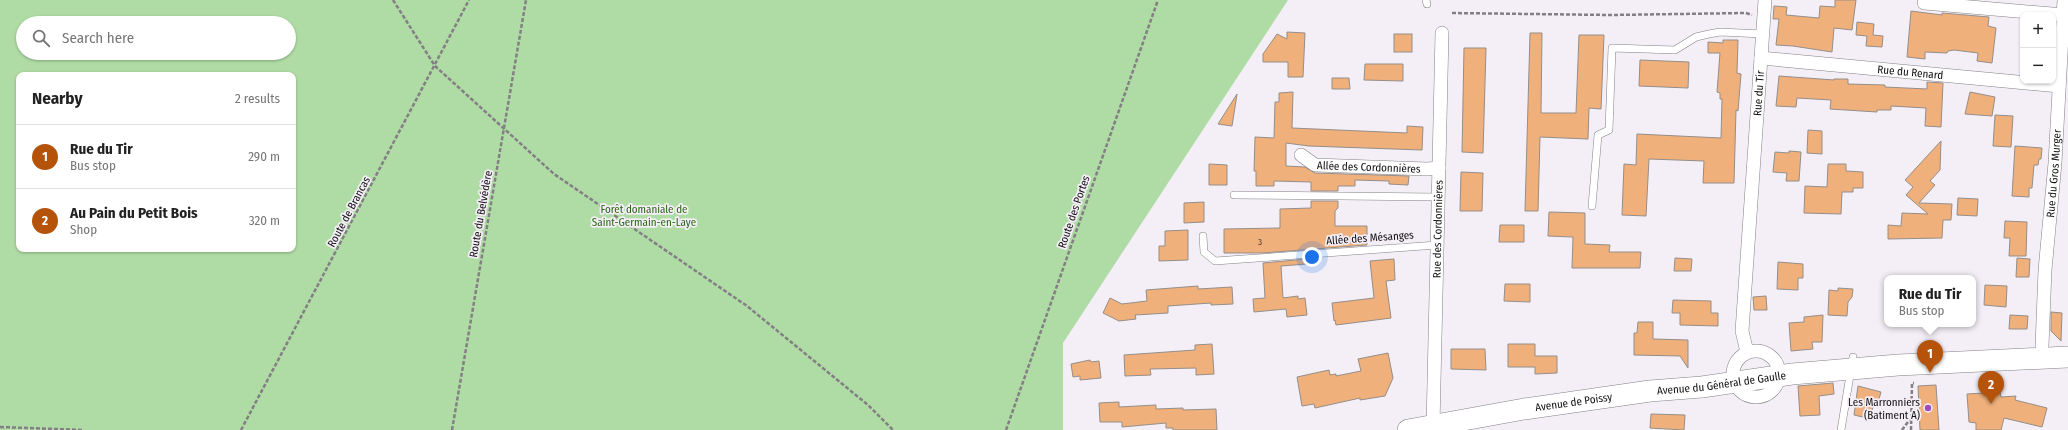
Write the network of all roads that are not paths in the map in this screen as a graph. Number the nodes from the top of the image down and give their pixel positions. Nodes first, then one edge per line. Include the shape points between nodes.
1 (1765, 0) edge
2 (2064, 0) edge
3 (1924, 3) dead end
4 (2064, 15) junction
5 (1763, 28) junction
6 (1442, 33) dead end
7 (1761, 58) junction
8 (2063, 87) edge
9 (1302, 155) dead end
10 (1439, 168) junction
11 (1234, 195) dead end
12 (1437, 197) junction
13 (1592, 206) dead end
14 (1203, 236) dead end
15 (1437, 245) junction
16 (2068, 345) edge
17 (1747, 352) junction
18 (2042, 353) junction
19 (2068, 357) edge
20 (1852, 363) junction
21 (1778, 371) junction
22 (1734, 376) junction
23 (1605, 398) junction
24 (1433, 428) edge
25 (1408, 430) edge
26 (1471, 430) edge
27 (1841, 430) edge

1 - 5 street, Rue du Tir
2 - 4 street, Rue du Gros Murger
3 - 4 street
4 - 8 street, Rue du Gros Murger
5 - 7 street, Rue du Tir
5 - 13 lane via 1709,34 1675,50 1612,48 1609,130 1598,135
6 - 10 street, Rue des Cordonnières
7 - 8 street, Rue du Renard
7 - 17 street, Rue du Tir via 1742,331
8 - 18 street, Rue du Gros Murger via 2045,270
9 - 10 street, Allée des Cordonnières via 1315,165
10 - 12 street, Rue des Cordonnières
11 - 12 lane
12 - 15 street, Rue des Cordonnières
14 - 15 lane, Allée des Mésanges via 1204,252 1215,261
15 - 24 street, Rue des Cordonnières
16 - 18 main road, Avenue du Général de Gaulle
17 - 21 street via 1760,351 1772,356
17 - 22 street via 1738,359
18 - 19 main road, Avenue du Général de Gaulle
18 - 20 main road, Avenue du Général de Gaulle
20 - 21 main road, Avenue du Général de Gaulle
20 - 27 lane
21 - 22 main road, Avenue du Général de Gaulle
22 - 23 main road, Avenue du Général de Gaulle via 1702,387 1663,389
23 - 24 main road, Avenue de Poissy via 1524,410
23 - 26 main road, Avenue de Poissy
24 - 25 main road, Avenue de Poissy

